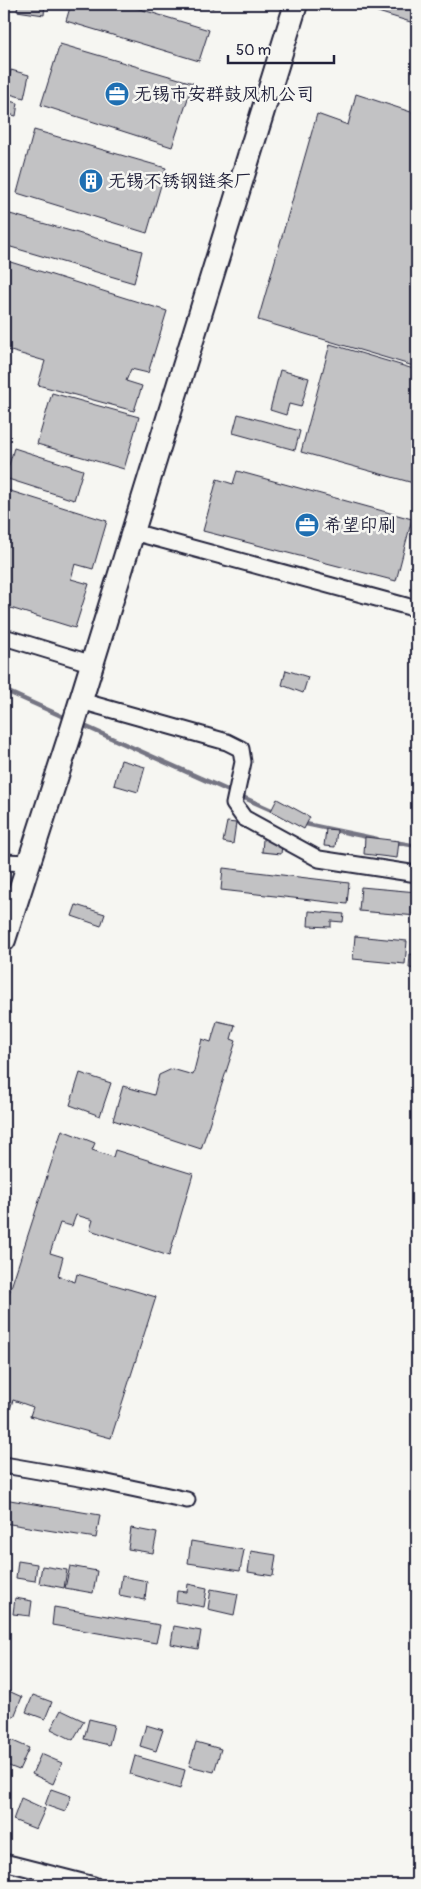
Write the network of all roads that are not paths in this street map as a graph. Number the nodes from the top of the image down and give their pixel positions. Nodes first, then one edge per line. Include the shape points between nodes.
1 (296, 4) edge
2 (133, 532) junction
3 (417, 609) edge
4 (4, 637) edge
5 (92, 664) junction
6 (77, 714) junction
7 (4, 862) edge
8 (29, 863) junction
9 (417, 874) edge
10 (4, 940) edge
11 (4, 1465) edge
12 (188, 1500) dead end
13 (4, 1862) edge
14 (94, 1885) edge

1 - 2 street
2 - 3 street
2 - 5 street
4 - 5 street
5 - 6 street
6 - 8 street
6 - 9 street via 227,742 241,749 243,762 234,804 244,818 319,859
7 - 8 street
8 - 10 street
11 - 12 street
13 - 14 street

